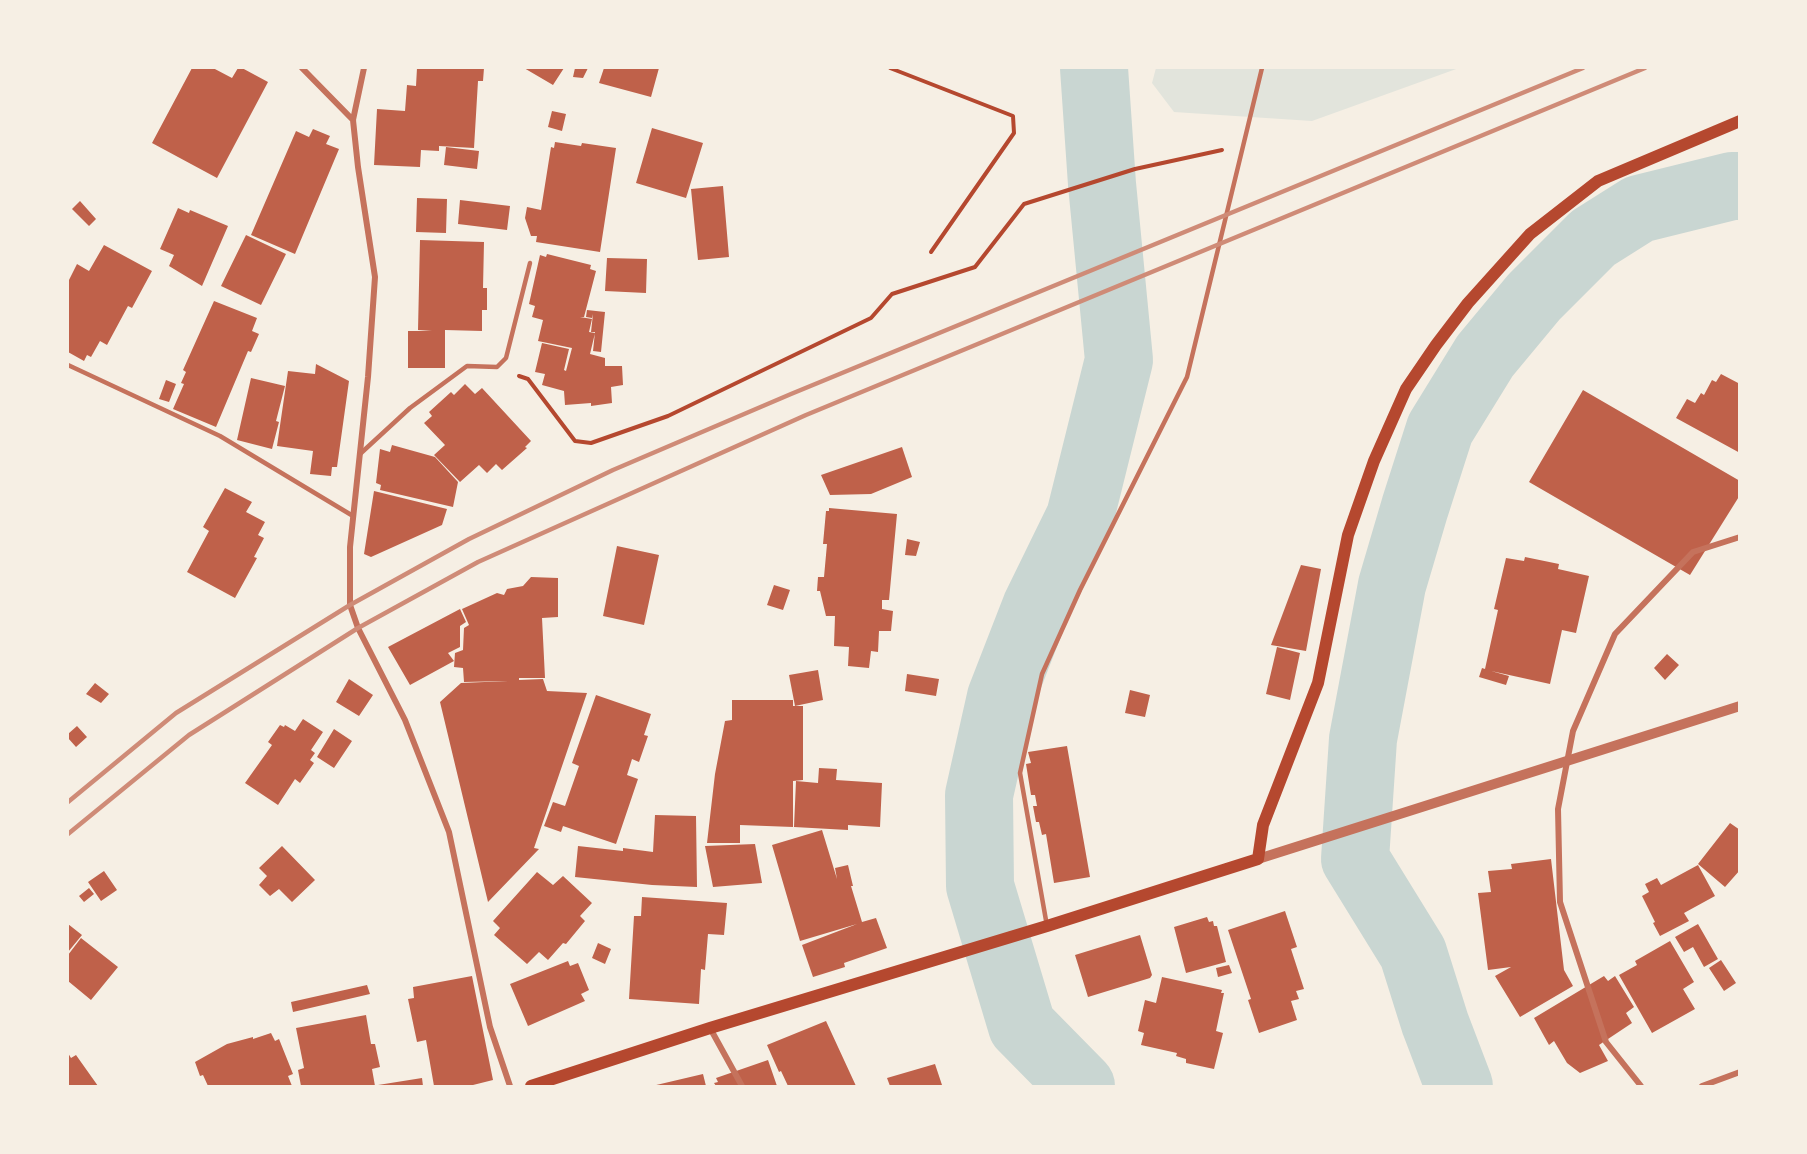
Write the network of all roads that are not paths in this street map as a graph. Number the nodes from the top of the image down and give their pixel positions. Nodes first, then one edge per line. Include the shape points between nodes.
1 (302, 68) edge
2 (364, 68) edge
3 (1262, 68) edge
4 (353, 120) junction
5 (1740, 121) edge
6 (530, 262) dead end
7 (68, 365) edge
8 (359, 455) junction
9 (353, 516) junction
10 (1740, 537) edge
11 (1740, 706) edge
12 (1568, 761) junction
13 (1258, 859) junction
14 (1047, 926) junction
15 (710, 1028) junction
16 (1740, 1072) edge
17 (510, 1086) edge
18 (531, 1086) edge
19 (742, 1086) edge
20 (1641, 1086) edge
21 (1702, 1086) edge

1 - 4 street
2 - 4 street
3 - 14 lane via 1187,377 1042,674 1020,772
4 - 8 street via 375,277
5 - 13 main road via 1598,181 1530,234 1468,303 1406,389 1374,461 1348,535 1318,683 1263,825
6 - 8 lane via 506,358 497,367 467,366 410,408
7 - 9 lane via 220,436
8 - 9 street
9 - 17 street via 350,605 405,720 448,832 490,1027
10 - 12 street via 1693,552 1615,634 1573,731
11 - 12 street
12 - 13 street
12 - 20 street via 1558,809 1560,902 1606,1042
13 - 14 main road
14 - 15 main road
15 - 18 main road
15 - 19 street
16 - 21 street

